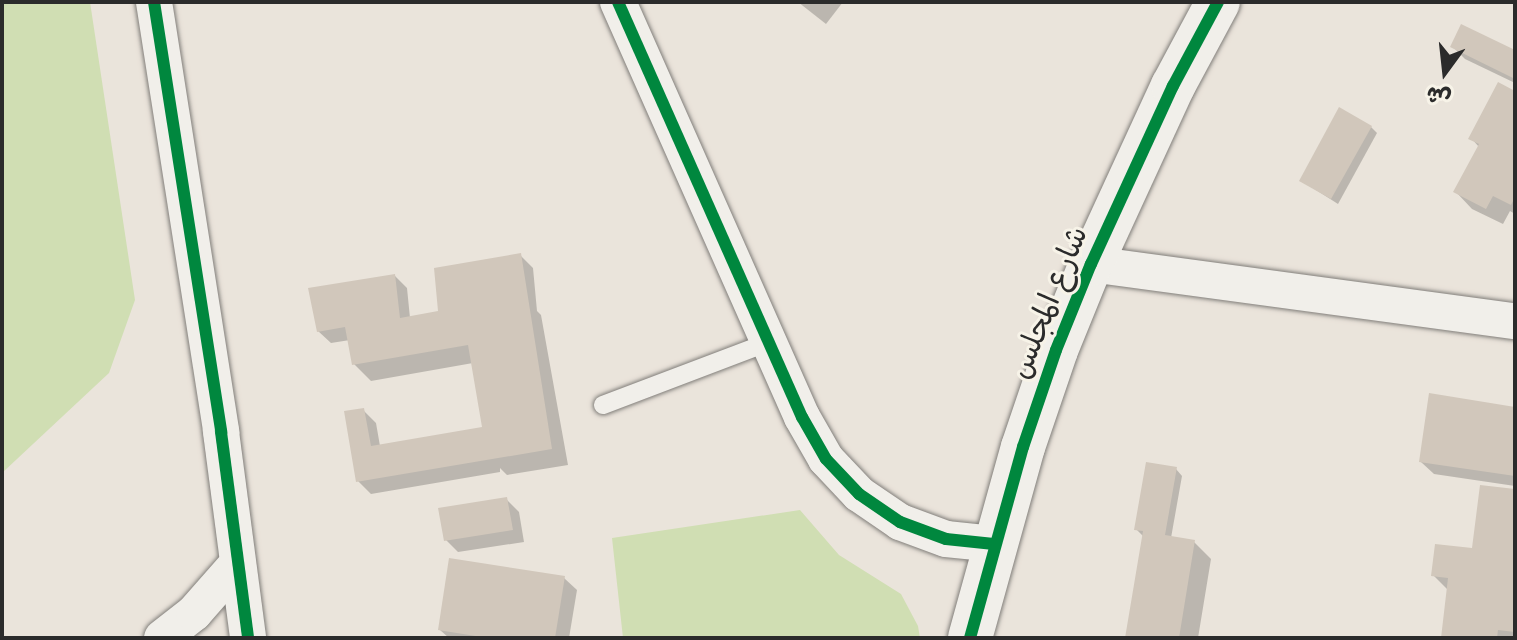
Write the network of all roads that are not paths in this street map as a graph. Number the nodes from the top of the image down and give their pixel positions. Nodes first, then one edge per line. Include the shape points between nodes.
1 (154, 2) edge
2 (618, 2) edge
3 (1218, 2) edge
4 (1091, 264) junction
5 (1515, 321) edge
6 (769, 342) junction
7 (603, 405) dead end
8 (994, 544) junction
9 (237, 564) junction
10 (162, 638) edge
11 (248, 638) edge
12 (970, 638) edge

1 - 9 street
2 - 6 street
3 - 4 street, شارع المجلس
4 - 5 street
4 - 8 street, شارع المجلس via 1051,363
6 - 7 lane
6 - 8 street via 826,459 859,494 900,522 946,539
8 - 12 street, شارع المجلس
9 - 10 street via 194,613
9 - 11 street

